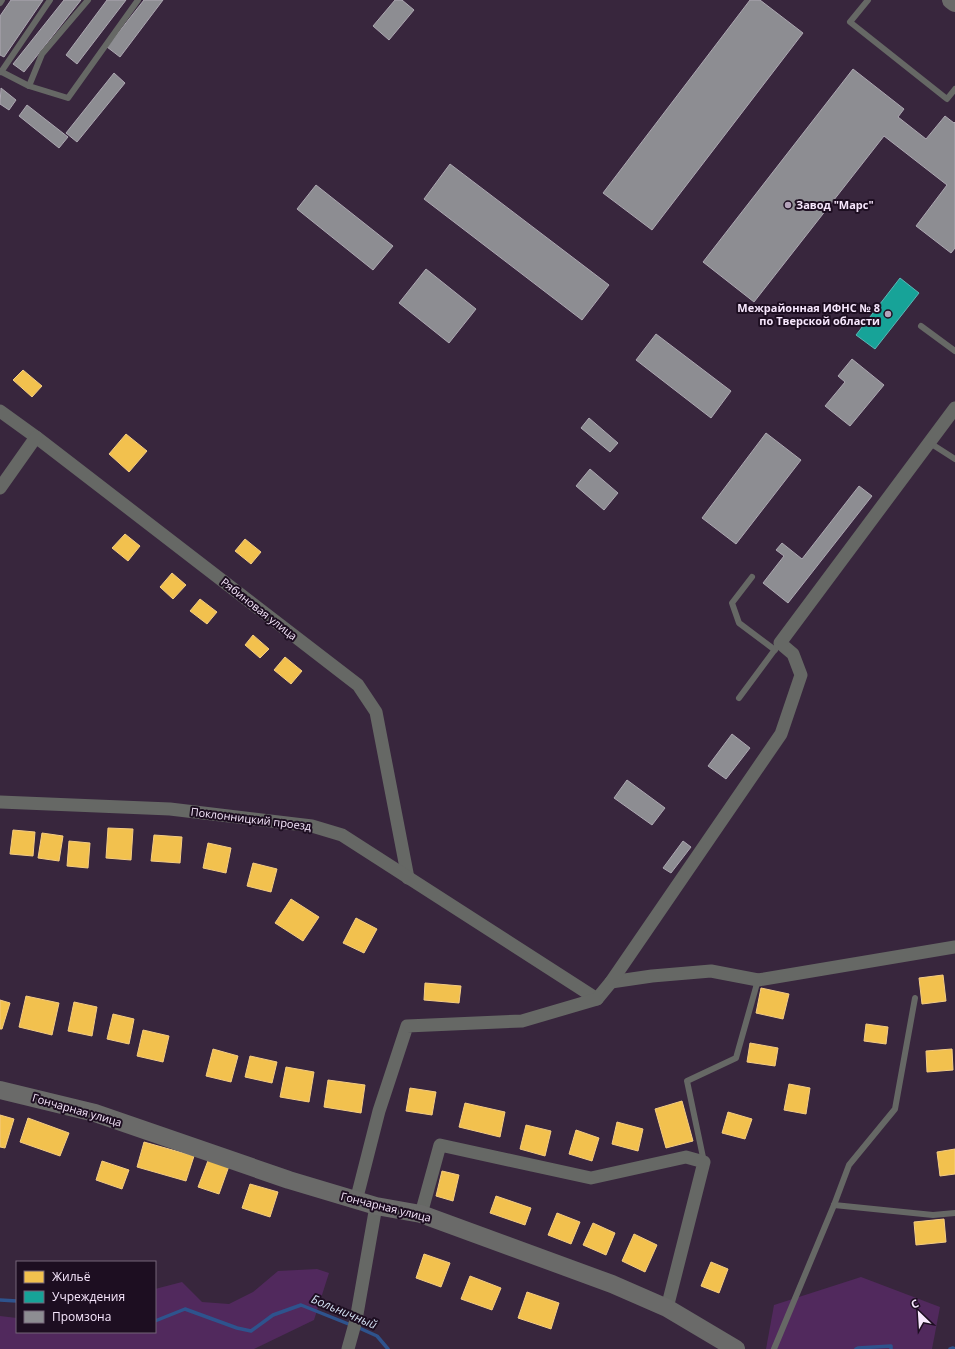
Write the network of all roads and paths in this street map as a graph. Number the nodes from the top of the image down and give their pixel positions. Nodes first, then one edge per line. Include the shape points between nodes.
1 (2, 0) edge
2 (50, 0) edge
3 (88, 0) edge
4 (138, 0) edge
5 (868, 0) edge
6 (951, 0) edge
7 (0, 3) edge
8 (955, 3) edge
9 (1, 72) edge
10 (29, 86) junction
11 (955, 89) edge
12 (921, 326) dead end
13 (955, 352) edge
14 (955, 408) edge
15 (0, 411) edge
16 (36, 437) junction
17 (930, 442) junction
18 (955, 459) edge
19 (0, 488) edge
20 (752, 577) dead end
21 (777, 646) junction
22 (739, 698) dead end
23 (0, 802) edge
24 (408, 878) junction
25 (955, 947) edge
26 (955, 950) edge
27 (758, 980) junction
28 (611, 982) junction
29 (915, 998) dead end
30 (597, 999) junction
31 (0, 1090) edge
32 (704, 1162) junction
33 (356, 1201) junction
34 (376, 1206) junction
35 (834, 1206) junction
36 (955, 1213) edge
37 (421, 1214) junction
38 (667, 1308) junction
39 (348, 1349) edge
40 (736, 1349) edge
41 (774, 1349) edge

1 - 7 lane
2 - 9 lane
3 - 10 lane via 42,54
4 - 10 lane via 68,98
5 - 11 lane via 850,22 947,98
6 - 8 street
9 - 10 lane
12 - 13 lane
14 - 17 street
15 - 16 street, Рябиновая улица
16 - 19 street
16 - 24 street, Рябиновая улица via 358,685 376,712
17 - 18 lane
17 - 21 street
20 - 21 lane via 732,603 739,623
21 - 22 lane
21 - 28 street via 793,654 802,675 781,734
23 - 24 street, Поклонницкий проезд via 170,809 312,826 342,835
24 - 30 street, Поклонницкий проезд
25 - 26 lane
25 - 27 street
27 - 28 street via 711,971
27 - 32 lane via 736,1058 687,1081
28 - 30 street
29 - 35 lane via 895,1109 849,1165
30 - 33 street via 522,1021 407,1026 379,1111
31 - 33 street, Гончарная улица via 95,1113
32 - 37 street via 686,1157 591,1178 440,1144
32 - 38 street
33 - 34 street, Гончарная улица
34 - 37 street, Гончарная улица
34 - 39 street via 355,1326
35 - 36 lane via 933,1215
35 - 41 lane
37 - 38 street, Гончарная улица via 612,1284
38 - 40 street, Гончарная улица

